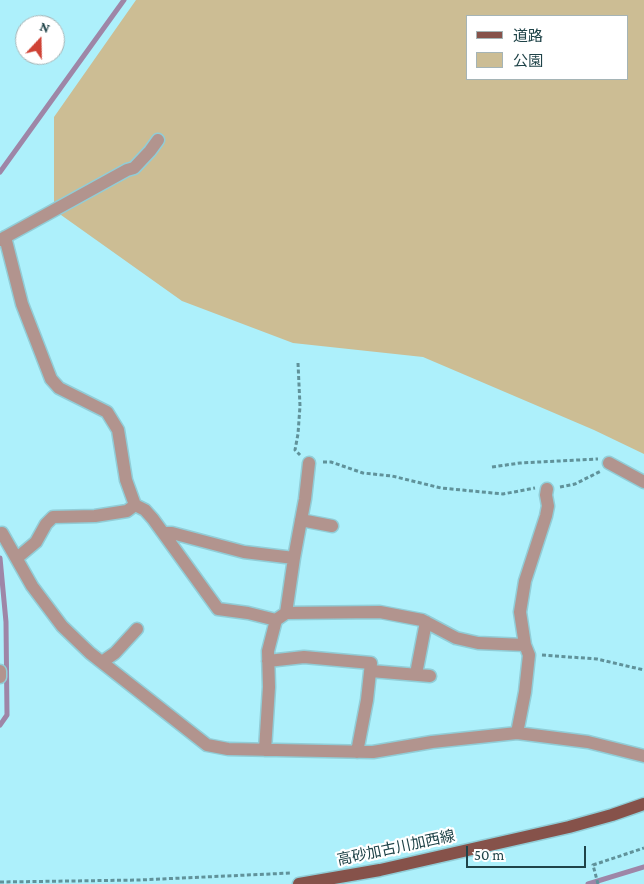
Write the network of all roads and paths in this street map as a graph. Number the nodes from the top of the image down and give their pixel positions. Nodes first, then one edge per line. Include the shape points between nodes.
1 (158, 140) dead end
2 (2, 239) edge
3 (298, 362) dead end
4 (609, 463) junction
5 (309, 464) junction
6 (492, 466) dead end
7 (644, 482) edge
8 (547, 489) junction
9 (135, 505) junction
10 (301, 520) junction
11 (332, 526) dead end
12 (163, 533) junction
13 (0, 534) edge
14 (17, 558) junction
15 (294, 558) junction
16 (281, 616) junction
17 (426, 622) junction
18 (137, 630) dead end
19 (527, 650) junction
20 (268, 661) junction
21 (102, 662) junction
22 (0, 670) edge
23 (644, 670) edge
24 (371, 671) junction
25 (416, 674) junction
26 (430, 676) dead end
27 (0, 677) edge
28 (517, 733) junction
29 (265, 750) junction
30 (357, 752) junction
31 (644, 756) edge
32 (644, 804) edge
33 (644, 848) edge
34 (297, 878) edge
35 (0, 882) edge
36 (598, 884) edge

1 - 2 street via 134,168
2 - 9 street via 22,304 51,379 59,388 107,412 118,430 126,480
3 - 5 path via 300,406 295,450
4 - 6 path via 592,459
4 - 7 street
4 - 8 path via 601,471 575,484
5 - 8 path via 331,462 363,473 392,476 441,488 503,494 539,487
5 - 10 street
8 - 19 street via 546,516 525,581 520,612
9 - 12 street via 145,510
9 - 14 street via 127,511 95,516 53,517 36,542
10 - 11 street
10 - 15 street
12 - 15 street via 244,552
12 - 16 street via 218,609
13 - 14 street
14 - 21 street via 32,586 62,626
15 - 16 street
16 - 17 street via 380,612
16 - 20 street via 268,651
17 - 19 street via 456,638
17 - 25 street
18 - 21 street
19 - 23 path via 597,659
19 - 28 street via 525,692
20 - 24 street via 304,657 371,662
20 - 29 street
21 - 29 street via 207,745
22 - 27 street
24 - 25 street
24 - 30 street
25 - 26 street
28 - 30 street
28 - 31 street via 588,742
29 - 30 street
32 - 34 main road, 高砂加古川加西線 via 568,827 380,870
33 - 36 path via 593,865
34 - 35 path

